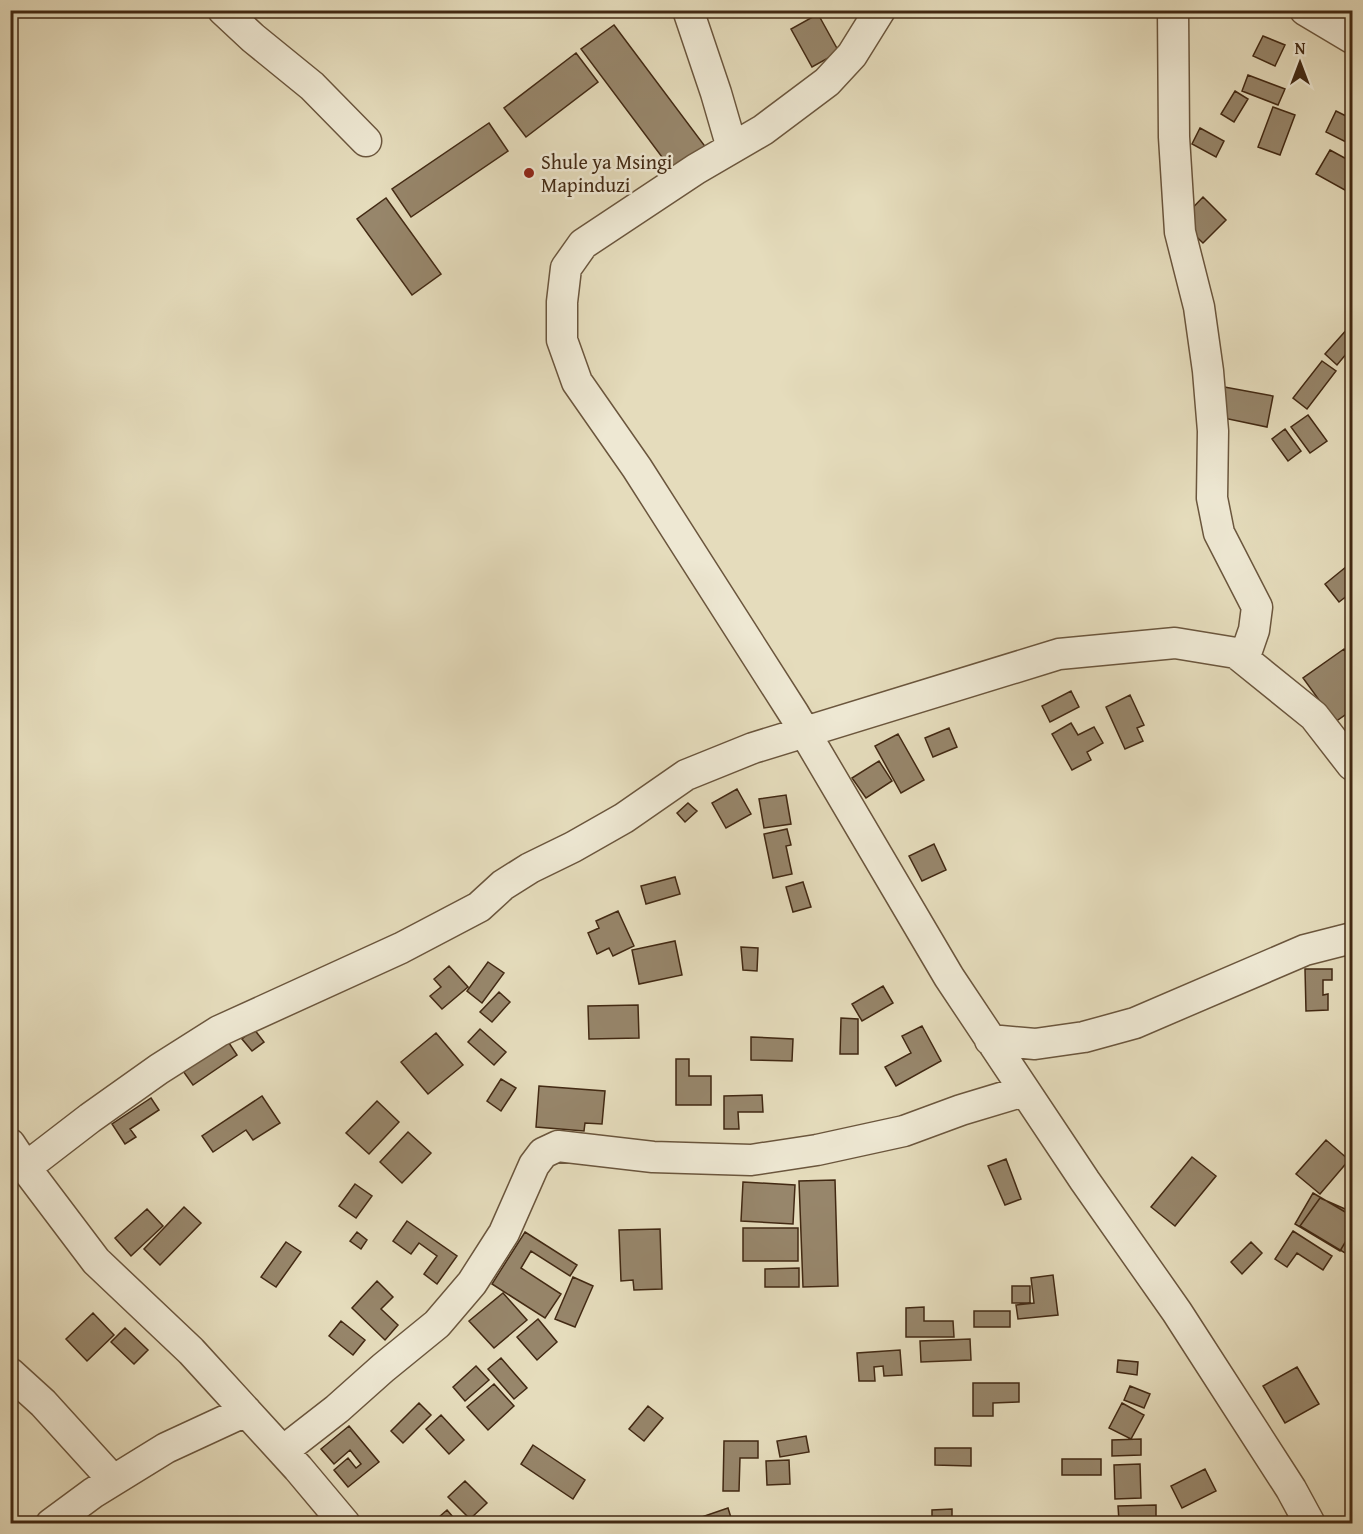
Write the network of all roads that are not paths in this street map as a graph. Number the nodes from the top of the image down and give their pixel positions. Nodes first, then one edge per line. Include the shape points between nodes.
1 (223, 10) edge
2 (687, 10) edge
3 (880, 10) edge
4 (1173, 10) edge
5 (1305, 10) edge
6 (1353, 38) edge
7 (366, 141) dead end
8 (732, 148) junction
9 (1244, 659) junction
10 (805, 731) junction
11 (1353, 765) edge
12 (1353, 938) edge
13 (990, 1040) junction
14 (1024, 1091) junction
15 (18, 1156) edge
16 (10, 1373) edge
17 (246, 1411) junction
18 (283, 1451) junction
19 (113, 1480) junction
20 (51, 1524) edge
21 (345, 1524) edge
22 (1310, 1524) edge

1 - 7 street via 312,86
2 - 8 street
3 - 8 street via 852,55 827,82
4 - 9 street via 1174,137 1180,232 1199,307 1208,371 1213,431 1212,498 1219,533 1257,607
5 - 6 street
8 - 10 street via 583,244 566,268 561,303 562,340 577,382 637,468
9 - 10 street via 1236,652 1175,643 1059,654
9 - 11 street via 1314,716
10 - 13 street
10 - 15 street via 753,747 686,775 624,818 503,885 479,907 401,948 219,1031
12 - 13 street via 1305,950 1135,1023 1084,1037 1035,1044
13 - 14 street
14 - 18 street via 904,1131 751,1160 653,1157 558,1146 543,1153 504,1233 472,1283 437,1324
14 - 22 street via 1178,1312
15 - 17 street via 96,1261 191,1351
16 - 19 street
17 - 18 street
17 - 19 street via 166,1448
18 - 21 street
19 - 20 street

